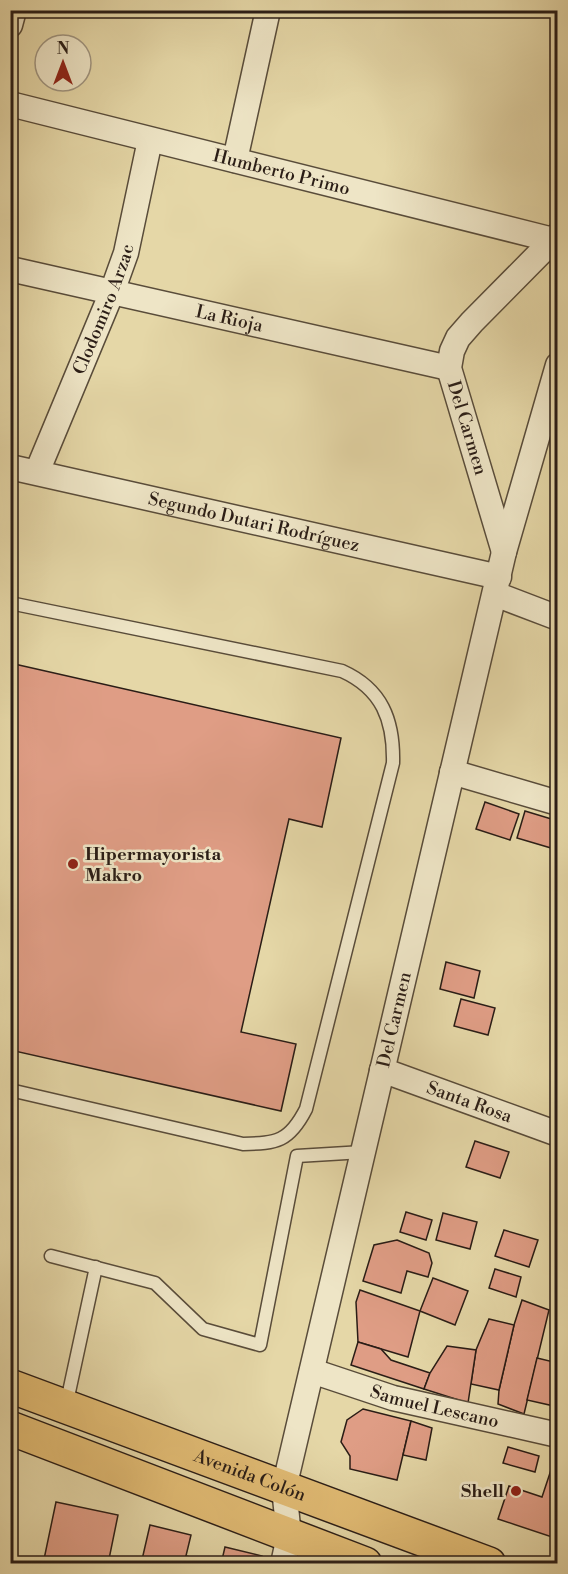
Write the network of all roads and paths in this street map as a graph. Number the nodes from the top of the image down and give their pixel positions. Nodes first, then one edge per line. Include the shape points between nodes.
1 (14, 10) edge
2 (268, 10) edge
3 (10, 24) edge
4 (10, 104) edge
5 (150, 140) junction
6 (235, 160) junction
7 (555, 238) edge
8 (10, 270) edge
9 (112, 292) junction
10 (558, 365) edge
11 (449, 368) junction
12 (10, 466) edge
13 (38, 472) junction
14 (504, 552) junction
15 (497, 585) junction
16 (10, 603) edge
17 (558, 618) edge
18 (452, 772) junction
19 (558, 803) edge
20 (382, 1070) junction
21 (10, 1090) edge
22 (558, 1134) edge
23 (363, 1152) junction
24 (51, 1256) dead end
25 (96, 1267) junction
26 (312, 1371) junction
27 (10, 1386) edge
28 (66, 1407) junction
29 (10, 1428) edge
30 (558, 1436) edge
31 (284, 1488) junction
32 (286, 1550) edge
33 (365, 1563) edge
34 (489, 1563) edge

1 - 3 street
2 - 6 street
4 - 5 street, Humberto Primo
5 - 6 street, Humberto Primo
5 - 9 street, Clodomiro Arzac via 126,253
6 - 7 street, Humberto Primo
7 - 11 street, Del Carmen via 458,338
8 - 9 street, La Rioja
9 - 11 street, La Rioja
9 - 13 street, Clodomiro Arzac
10 - 14 street, Del Carmen
11 - 14 street, Del Carmen
12 - 13 street, Segundo Dutari Rodríguez
13 - 15 street, Segundo Dutari Rodríguez
14 - 15 street, Del Carmen
15 - 17 street
15 - 18 street, Del Carmen
16 - 21 lane via 342,671 372,690 383,706 393,747 393,763 312,1086 296,1129 271,1143 243,1144
18 - 19 street
18 - 20 street, Del Carmen
20 - 22 street, Santa Rosa
20 - 23 street, Del Carmen
23 - 25 lane via 297,1156 260,1345 203,1329 155,1283
23 - 26 street, Del Carmen
24 - 25 lane
25 - 28 lane
26 - 30 street, Samuel Lescano via 393,1398
26 - 31 street, Del Carmen
27 - 28 main road, Avenida Colón
28 - 31 main road, Avenida Colón
29 - 32 main road
31 - 32 street, Del Carmen
31 - 34 main road, Avenida Colón
32 - 33 main road

